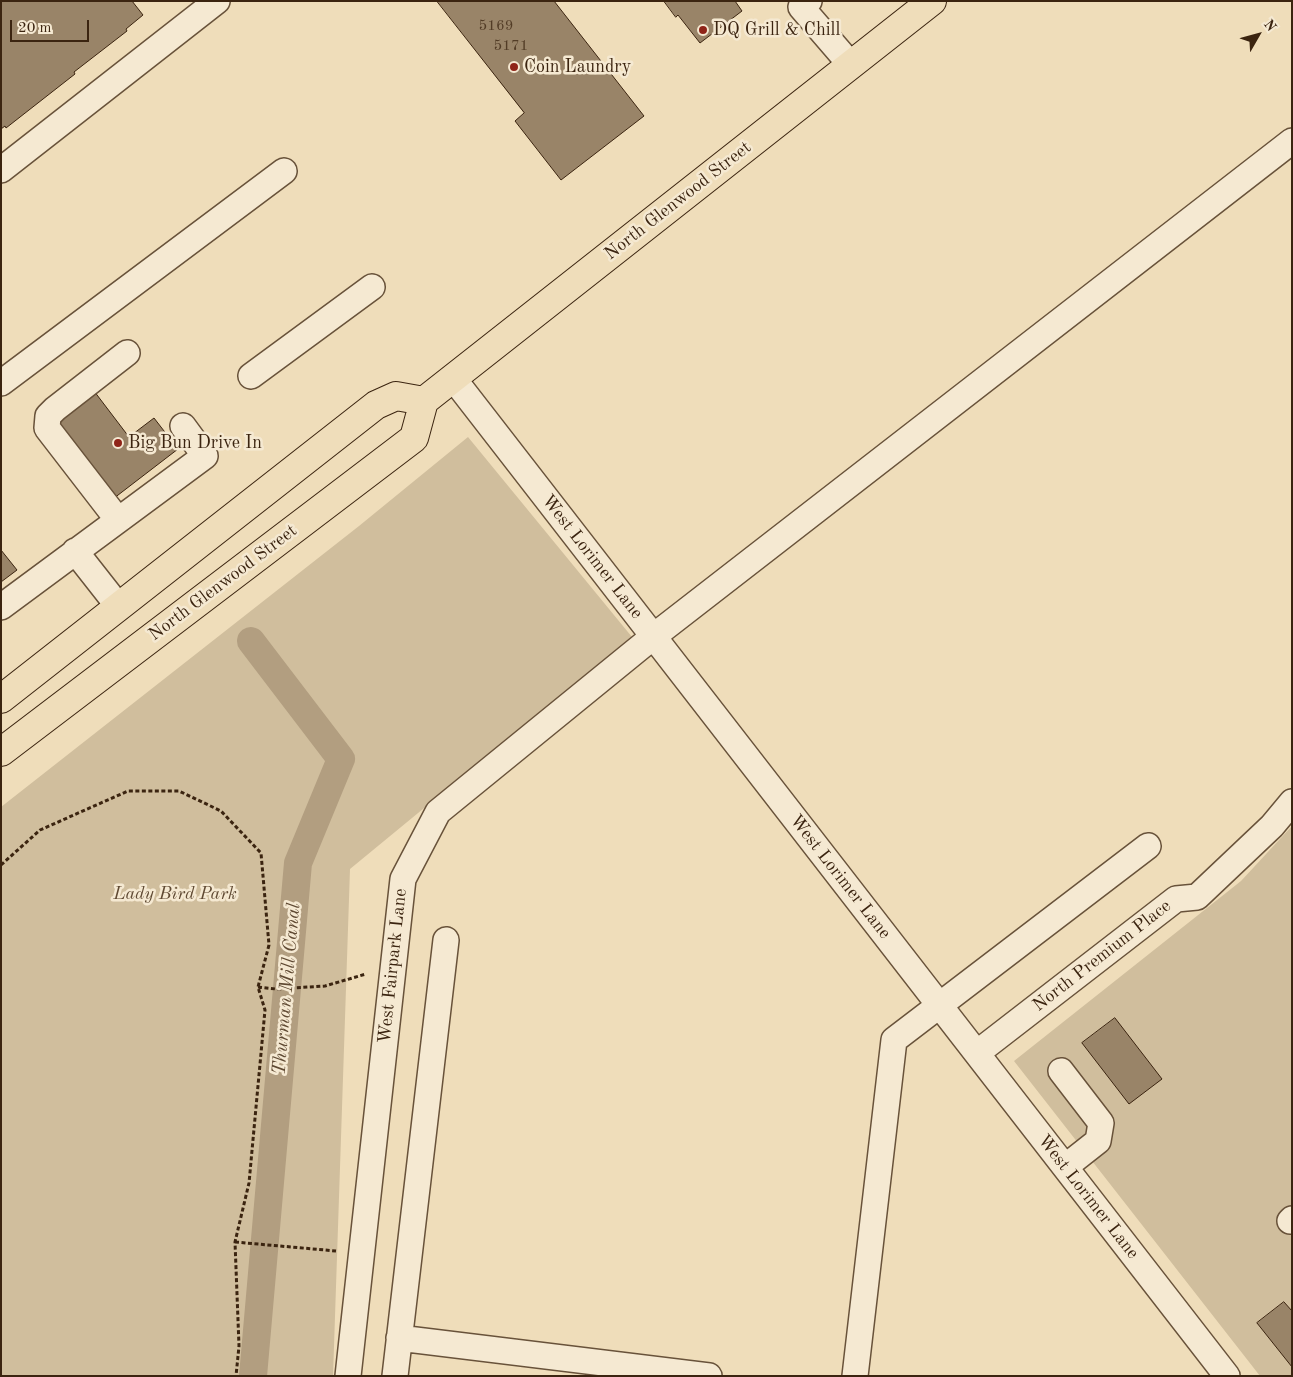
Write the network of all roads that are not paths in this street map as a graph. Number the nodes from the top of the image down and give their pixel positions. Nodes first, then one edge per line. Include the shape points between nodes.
1 (217, 1) edge
2 (809, 1) edge
3 (932, 1) edge
4 (850, 65) junction
5 (1292, 141) edge
6 (1, 170) edge
7 (284, 171) dead end
8 (372, 287) dead end
9 (127, 353) dead end
10 (251, 376) dead end
11 (453, 378) junction
12 (1, 383) edge
13 (424, 400) junction
14 (183, 426) dead end
15 (118, 520) junction
16 (75, 551) junction
17 (1, 607) edge
18 (119, 607) junction
19 (654, 636) junction
20 (1, 699) edge
21 (1, 752) edge
22 (1292, 802) edge
23 (1148, 846) dead end
24 (446, 940) dead end
25 (940, 1005) junction
26 (977, 1054) junction
27 (1062, 1071) dead end
28 (1065, 1167) junction
29 (399, 1338) junction
30 (348, 1376) edge
31 (395, 1376) edge
32 (709, 1376) edge
33 (855, 1376) edge
34 (1227, 1376) edge

1 - 6 street
2 - 4 street via 801,7
3 - 4 main road, North Glenwood Street
4 - 11 main road, North Glenwood Street
5 - 19 street, West Fairpark Lane
7 - 12 street
8 - 10 street
9 - 15 street via 55,409 48,416 47,428
11 - 13 main road, North Glenwood Street
11 - 19 street, West Lorimer Lane
13 - 18 main road via 396,396 376,405
13 - 21 main road, North Glenwood Street via 414,438
14 - 15 street via 205,456
15 - 16 street
16 - 17 street
16 - 18 street
18 - 20 main road
19 - 25 street, West Lorimer Lane
19 - 30 street, West Fairpark Lane via 438,812 403,879
22 - 26 street, North Premium Place via 1272,826 1197,897 1176,899
23 - 25 street
24 - 29 street
25 - 26 street, West Lorimer Lane
25 - 33 street via 894,1040
26 - 28 street, West Lorimer Lane
27 - 28 street via 1101,1123 1098,1141
28 - 34 street, West Lorimer Lane
29 - 31 street
29 - 32 street

